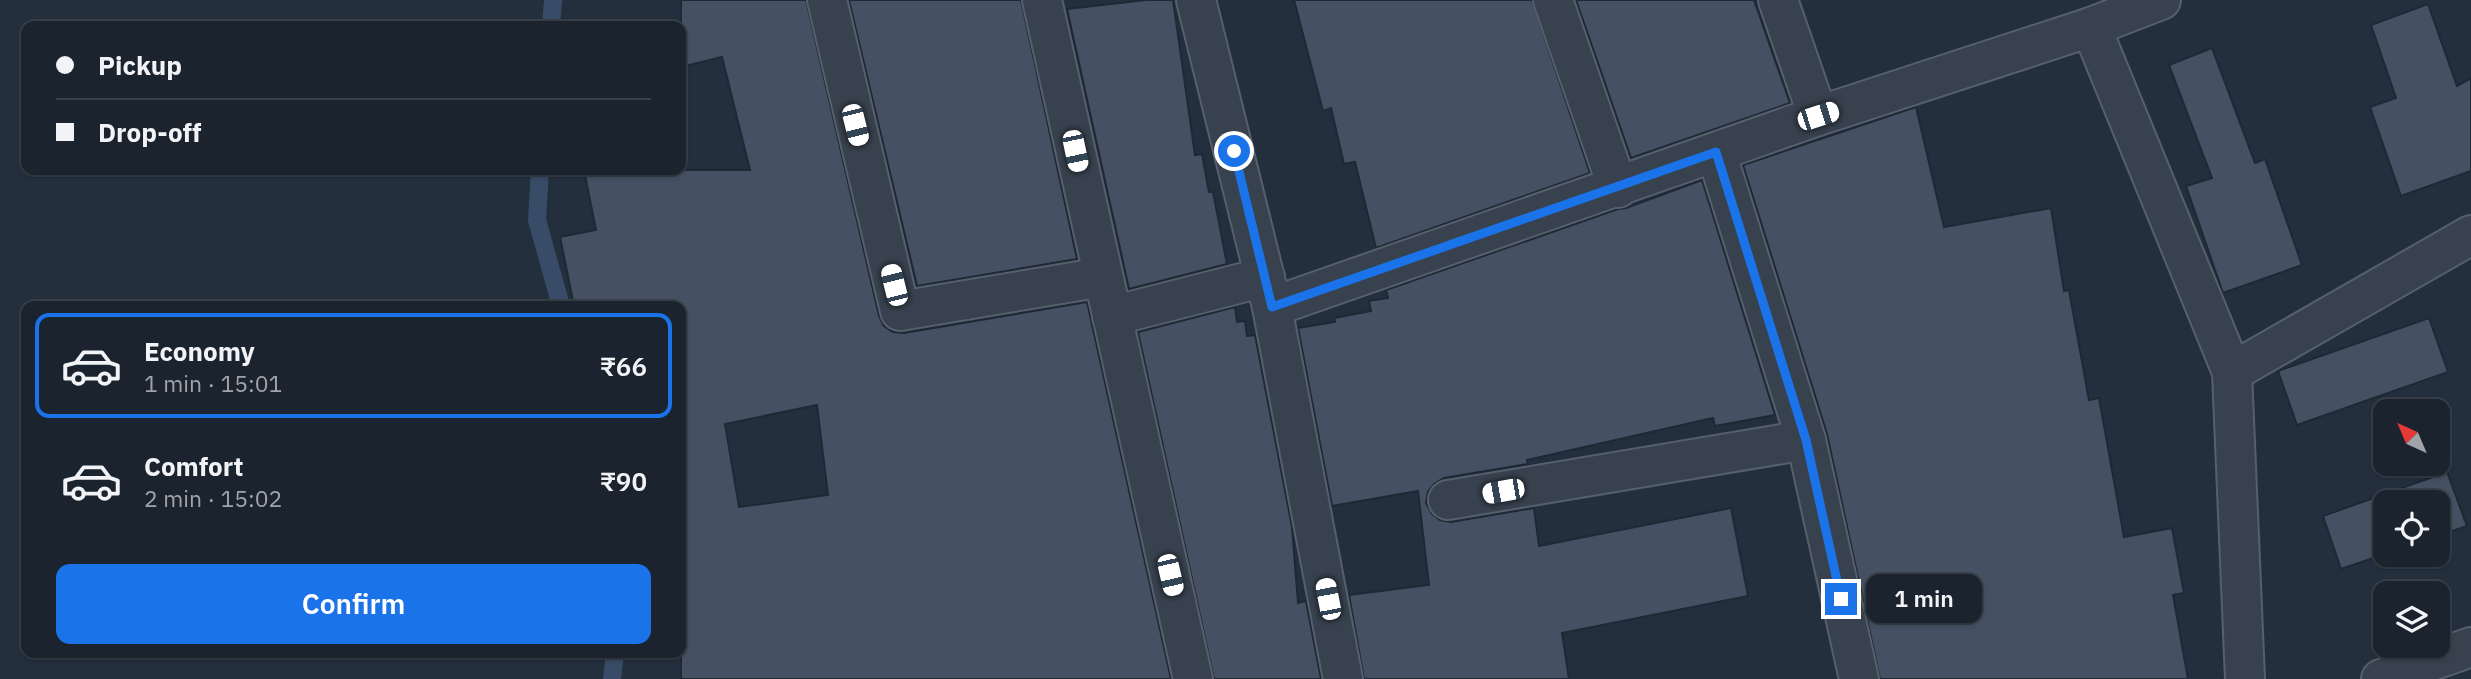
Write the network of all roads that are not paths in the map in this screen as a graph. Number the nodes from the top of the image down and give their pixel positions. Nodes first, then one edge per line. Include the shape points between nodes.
1 (827, 0) edge
2 (1042, 0) edge
3 (1196, 0) edge
4 (1553, 0) edge
5 (1778, 0) edge
6 (2161, 0) edge
7 (2091, 27) junction
8 (1818, 116) junction
9 (1716, 152) junction
10 (1619, 188) junction
11 (2471, 235) edge
12 (1103, 277) junction
13 (1268, 292) junction
14 (1112, 316) junction
15 (2232, 372) junction
16 (1806, 440) junction
17 (1448, 500) dead end
18 (2471, 647) edge
19 (1193, 679) edge
20 (1343, 679) edge
21 (1859, 679) edge
22 (2245, 679) edge
23 (2381, 679) edge

1 - 12 street via 901,312
2 - 12 street
3 - 13 street
4 - 10 street
5 - 8 street
6 - 7 street
7 - 8 street
7 - 15 street
8 - 9 street
9 - 10 street
9 - 16 street
10 - 13 street
11 - 15 street
12 - 14 street
13 - 14 street
13 - 20 street
14 - 19 street
15 - 22 street
16 - 17 street
16 - 21 street
18 - 23 street

